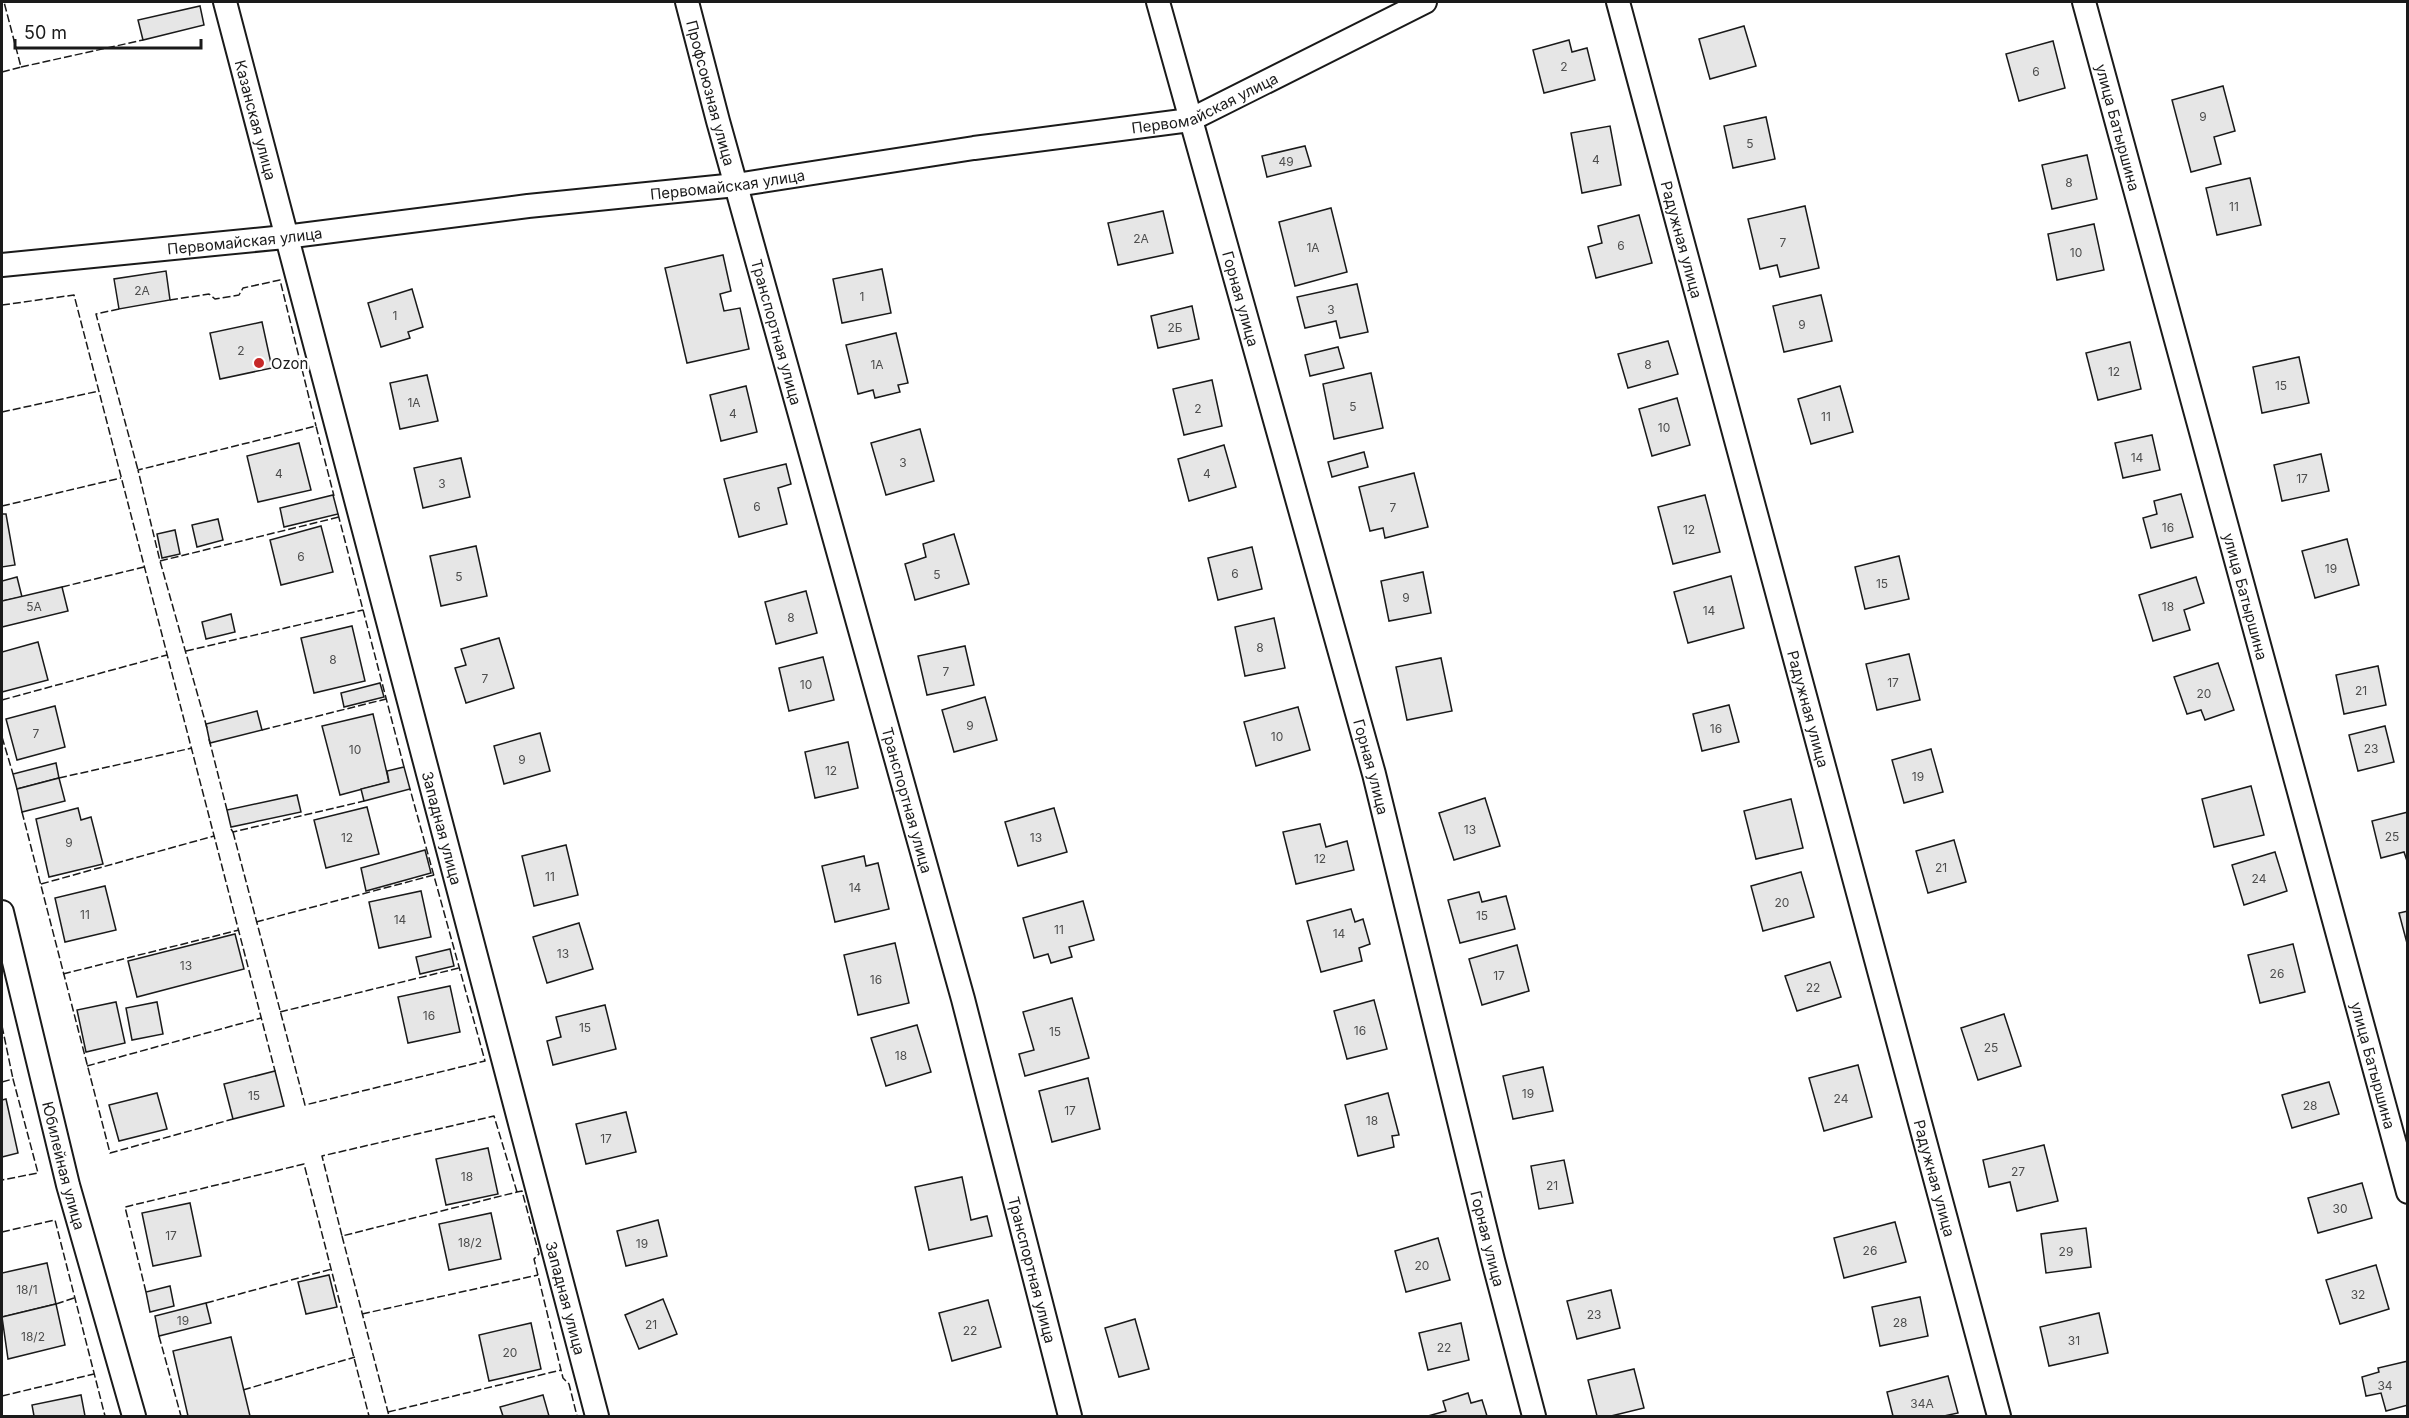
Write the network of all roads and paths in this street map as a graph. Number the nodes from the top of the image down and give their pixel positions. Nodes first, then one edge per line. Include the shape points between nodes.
1 (225, 2) edge
2 (687, 2) edge
3 (1158, 2) edge
4 (1425, 2) edge
5 (1618, 2) edge
6 (2084, 2) edge
7 (1190, 120) junction
8 (736, 185) junction
9 (285, 237) junction
10 (2, 265) edge
11 (2, 912) edge
12 (2408, 1192) edge
13 (134, 1416) edge
14 (597, 1416) edge
15 (1070, 1416) edge
16 (1534, 1416) edge
17 (1999, 1416) edge

1 - 9 street, Казанская улица
2 - 8 street, Профсоюзная улица
3 - 7 street, Горная улица
4 - 7 street, Первомайская улица
5 - 17 street, Радужная улица
6 - 12 street, улица Батыршина
7 - 8 street, Первомайская улица
7 - 16 street, Горная улица via 1374,774
8 - 9 street, Первомайская улица
8 - 15 street, Транспортная улица via 963,999
9 - 10 street, Первомайская улица
9 - 14 street, Западная улица
11 - 13 street, Юбилейная улица via 68,1185

